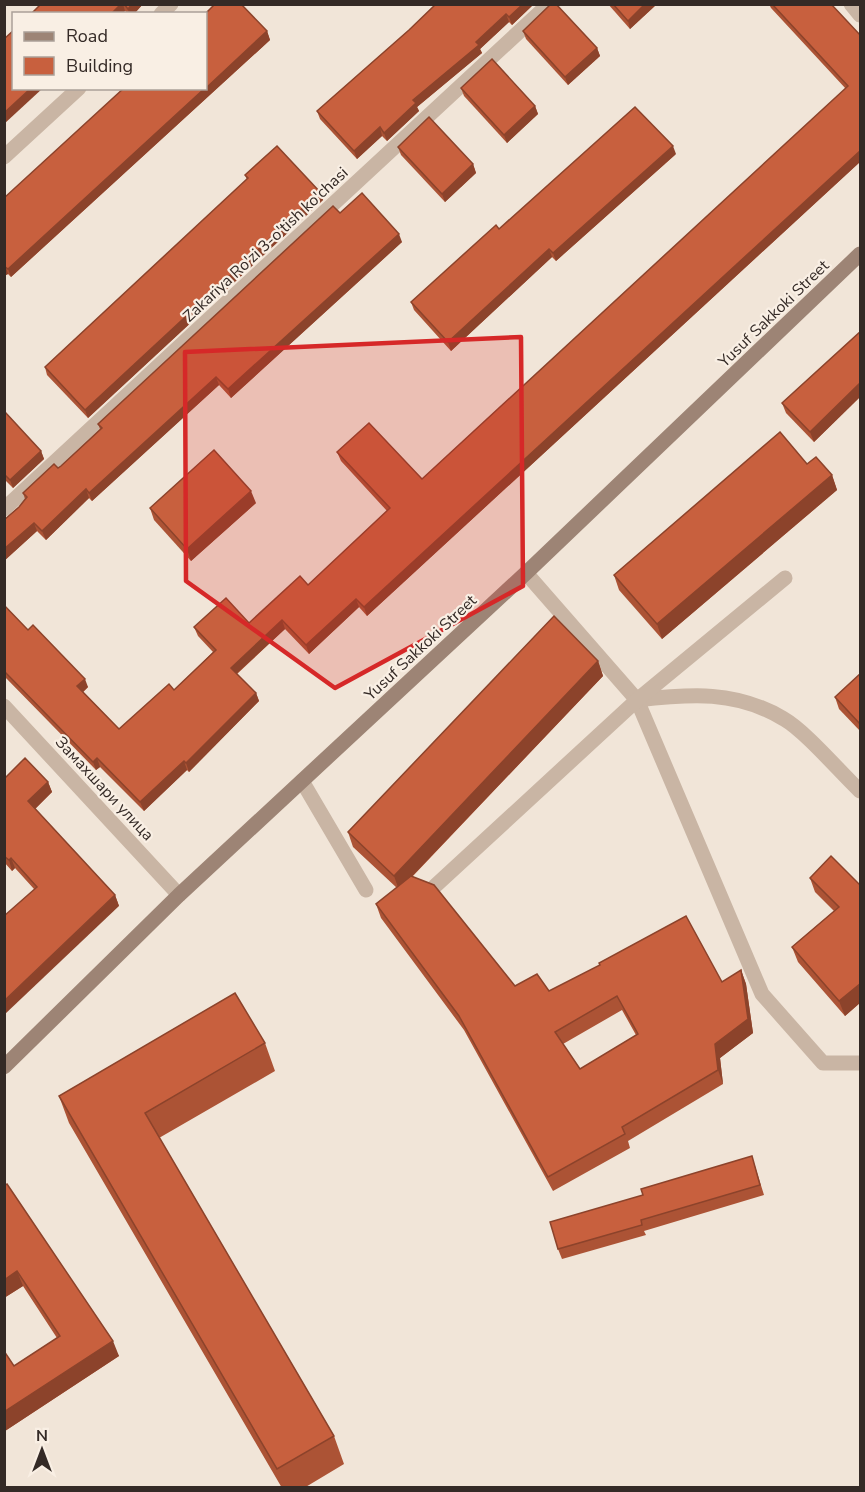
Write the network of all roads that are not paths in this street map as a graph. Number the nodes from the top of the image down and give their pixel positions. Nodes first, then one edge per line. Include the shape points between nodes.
1 (549, 4) edge
2 (850, 4) edge
3 (861, 15) edge
4 (77, 90) edge
5 (4, 157) edge
6 (861, 254) edge
7 (4, 509) edge
8 (526, 573) junction
9 (785, 578) dead end
10 (637, 700) junction
11 (4, 706) edge
12 (302, 781) junction
13 (860, 791) edge
14 (434, 887) edge
15 (366, 890) dead end
16 (179, 895) junction
17 (861, 1063) edge
18 (4, 1067) edge

1 - 7 street, Zakariya Ro'zi 3-o'tish ko'chasi
2 - 3 street
4 - 5 street
6 - 8 main road, Yusuf Sakkoki Street
8 - 10 street
8 - 12 main road, Yusuf Sakkoki Street
9 - 10 street
10 - 13 street via 694,693 739,699 784,719
10 - 14 street
10 - 17 street via 762,994 823,1063
11 - 16 street, Замахшари улица
12 - 15 street
12 - 16 main road, Yusuf Sakkoki Street
16 - 18 main road, Yusuf Sakkoki Street

